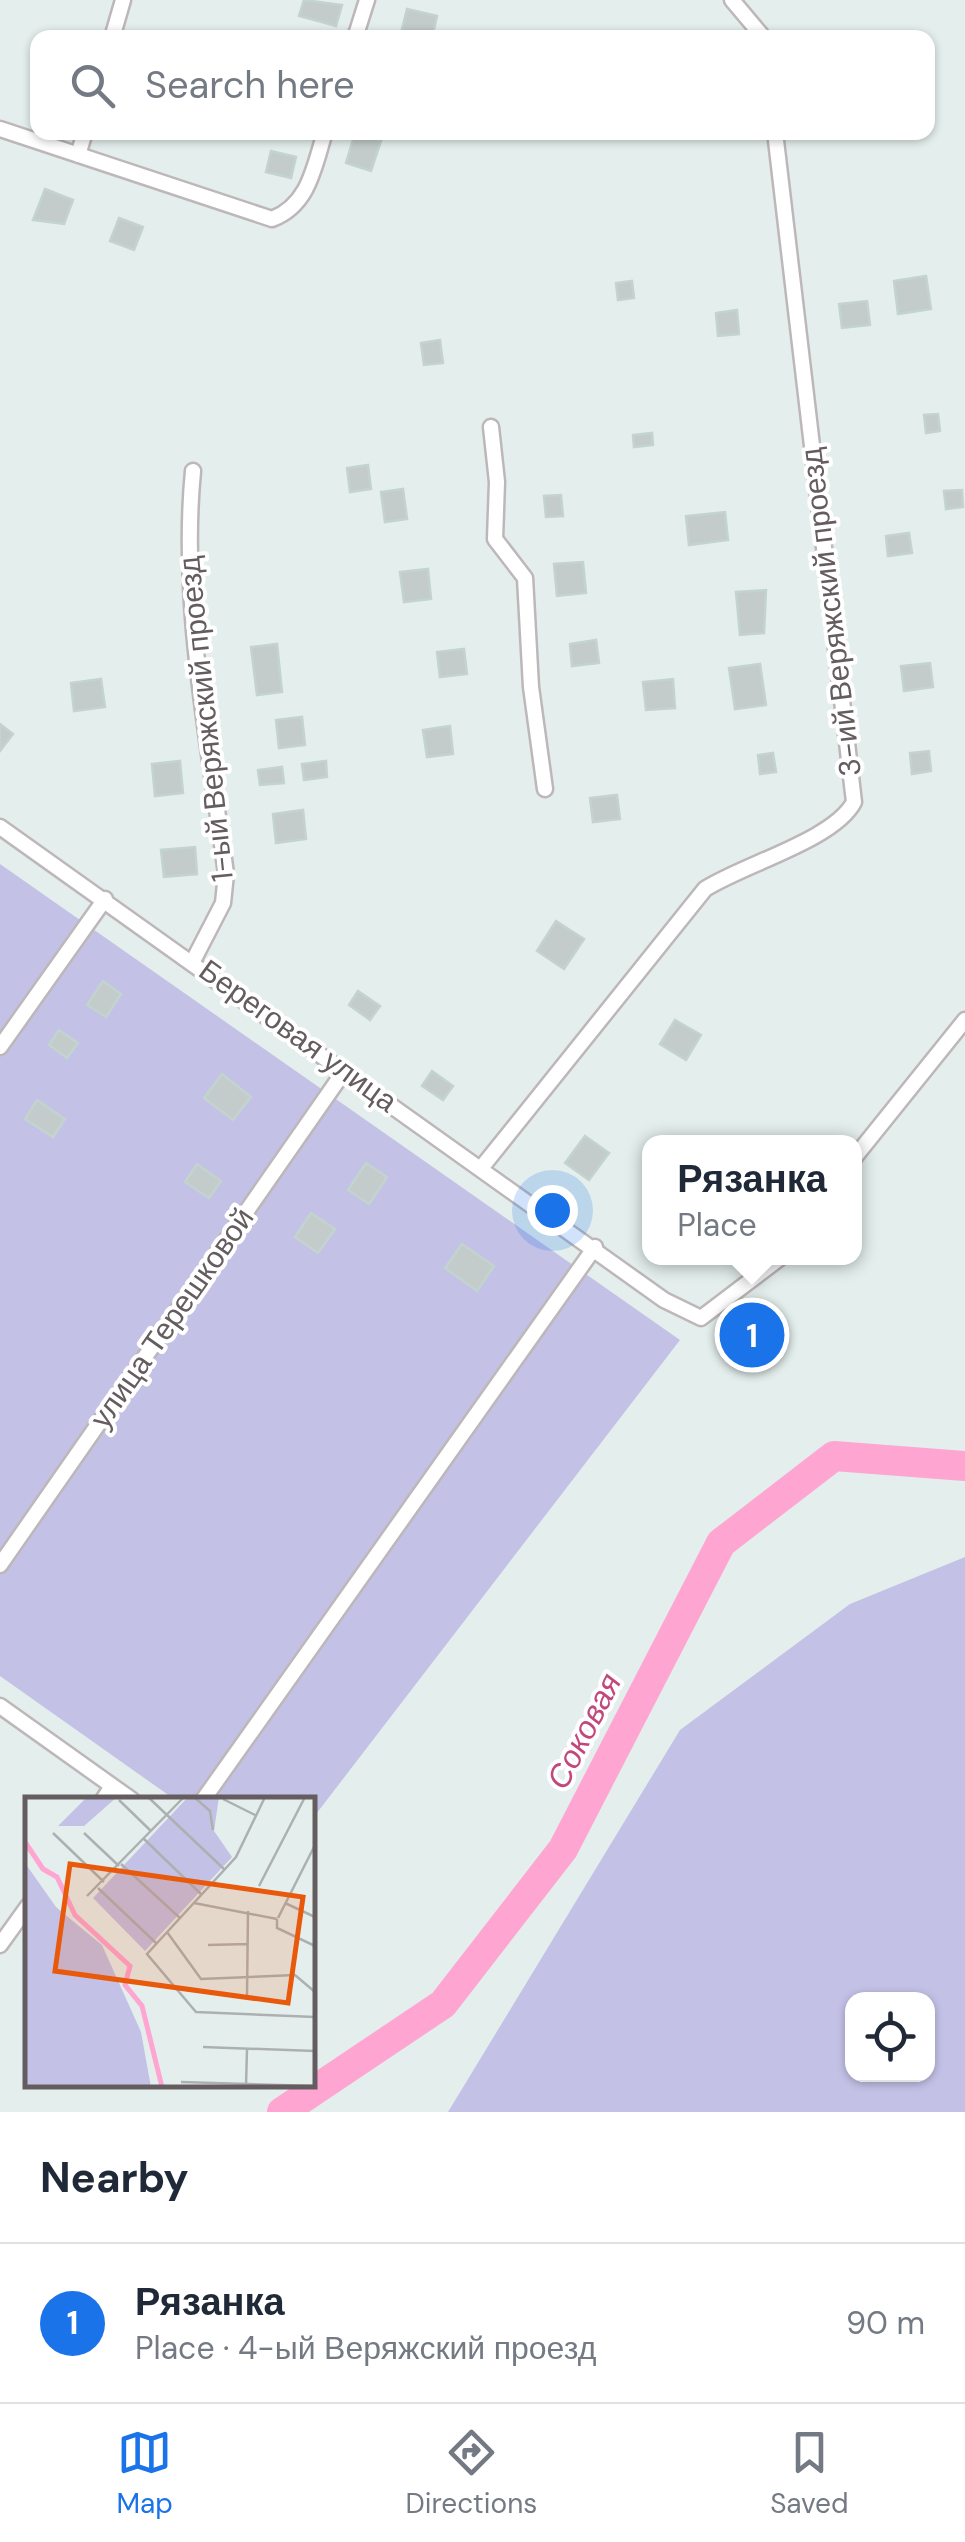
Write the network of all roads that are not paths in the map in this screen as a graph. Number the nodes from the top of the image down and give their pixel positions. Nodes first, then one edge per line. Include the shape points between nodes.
1 (124, 0) edge
2 (367, 0) edge
3 (732, 0) edge
4 (115, 30) edge
5 (358, 30) edge
6 (757, 30) edge
7 (0, 129) edge
8 (30, 139) edge
9 (33, 140) edge
10 (82, 140) edge
11 (323, 140) edge
12 (775, 140) edge
13 (78, 155) junction
14 (491, 427) dead end
15 (192, 471) dead end
16 (546, 789) dead end
17 (0, 826) edge
18 (105, 899) junction
19 (193, 960) junction
20 (965, 1020) edge
21 (0, 1047) edge
22 (345, 1070) junction
23 (862, 1148) edge
24 (482, 1167) junction
25 (595, 1247) junction
26 (771, 1265) edge
27 (0, 1565) edge
28 (0, 1706) edge
29 (112, 1786) junction
30 (105, 1797) edge
31 (128, 1797) edge
32 (205, 1797) edge
33 (25, 1910) edge
34 (0, 1945) edge

1 - 4 street
2 - 5 street
3 - 6 street
7 - 8 street
9 - 13 street
10 - 13 street
11 - 13 street via 307,192 289,213 272,220
12 - 24 street, 3-ий Веряжский проезд via 854,802 828,828 705,889
14 - 16 street via 495,539 525,578 530,687
15 - 19 street, 1-ый Веряжский проезд via 187,525 226,874 224,903
17 - 18 street, Береговая улица
18 - 19 street, Береговая улица
18 - 21 street
19 - 22 street, Береговая улица
20 - 23 street
22 - 24 street, Береговая улица
22 - 27 street, улица Терешковой
24 - 25 street, Береговая улица
25 - 26 street, Береговая улица via 664,1300 702,1318
25 - 32 street
28 - 29 street
29 - 30 street
29 - 31 street
33 - 34 street

